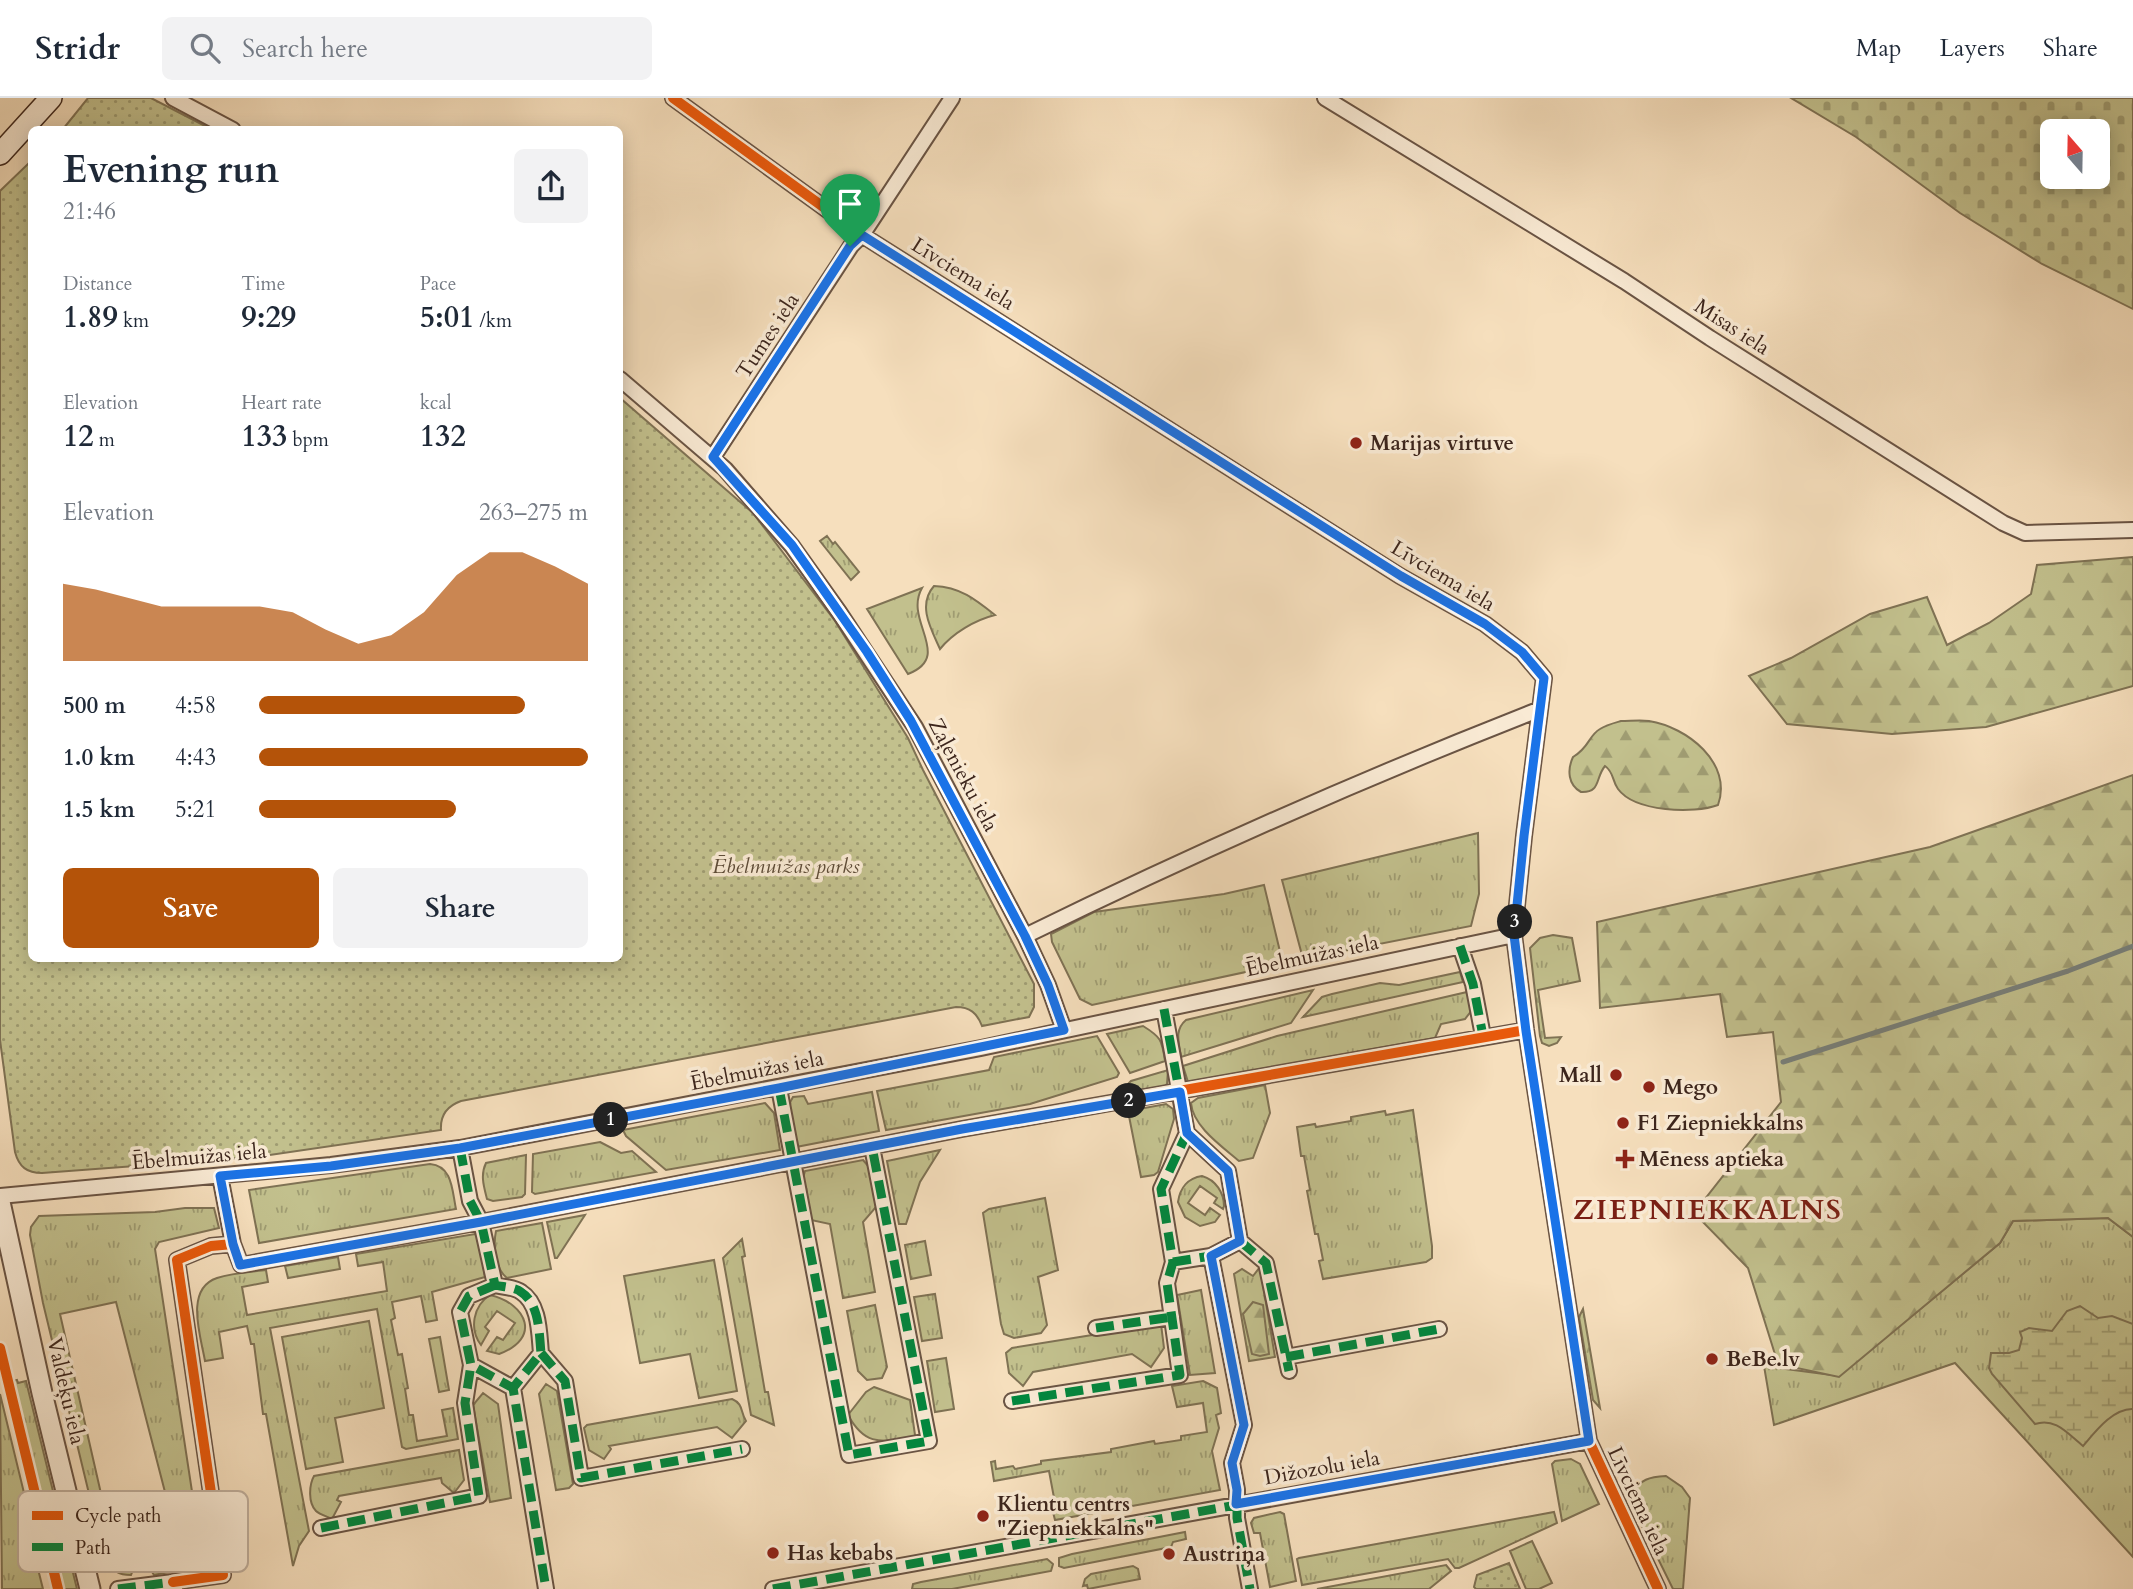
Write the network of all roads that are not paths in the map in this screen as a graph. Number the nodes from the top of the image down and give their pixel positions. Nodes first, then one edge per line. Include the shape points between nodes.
1 (51, 98) edge
2 (173, 98) edge
3 (673, 98) edge
4 (952, 98) edge
5 (1325, 98) edge
6 (226, 126) edge
7 (0, 154) edge
8 (862, 235) junction
9 (623, 382) edge
10 (713, 457) junction
11 (2133, 530) edge
12 (1538, 710) junction
13 (1514, 935) junction
14 (1025, 936) junction
15 (1460, 946) junction
16 (1164, 1009) junction
17 (1064, 1030) junction
18 (1526, 1031) junction
19 (1483, 1037) junction
20 (779, 1088) junction
21 (1180, 1092) junction
22 (1187, 1133) junction
23 (872, 1147) junction
24 (460, 1148) junction
25 (793, 1162) junction
26 (220, 1176) junction
27 (0, 1196) edge
28 (0, 1202) edge
29 (481, 1222) junction
30 (1240, 1241) junction
31 (233, 1244) junction
32 (1211, 1256) junction
33 (1173, 1262) junction
34 (495, 1285) junction
35 (1172, 1317) junction
36 (1096, 1328) dead end
37 (1439, 1329) dead end
38 (541, 1353) junction
39 (471, 1365) junction
40 (513, 1388) junction
41 (1012, 1401) dead end
42 (1589, 1441) junction
43 (742, 1450) dead end
44 (66, 1491) edge
45 (211, 1491) edge
46 (1236, 1504) junction
47 (321, 1528) dead end
48 (86, 1572) edge
49 (223, 1572) edge
50 (174, 1585) edge
51 (90, 1589) edge
52 (118, 1589) edge
53 (545, 1589) edge
54 (772, 1589) edge
55 (1250, 1589) edge
56 (1658, 1589) edge

1 - 7 main road
2 - 6 street
3 - 8 street, Līvciema iela
4 - 8 street, Tumes iela
5 - 11 street, Misas iela via 1624,281 2003,523 2025,533
8 - 10 street, Tumes iela via 850,246
8 - 12 street, Līvciema iela via 1401,576 1485,624 1522,652 1544,678
9 - 10 street, Zaļenieku iela
10 - 14 street, Zaļenieku iela via 792,545 867,652 915,727
12 - 13 street, Līvciema iela
12 - 14 street via 1158,871
13 - 15 street, Ēbelmuižas iela
13 - 18 street, Līvciema iela
14 - 17 street, Zaļenieku iela
15 - 16 street, Ēbelmuižas iela
15 - 19 street via 1474,984
16 - 17 street, Ēbelmuižas iela
16 - 21 street
17 - 20 street, Ēbelmuižas iela
18 - 19 street
18 - 42 street, Līvciema iela
19 - 21 street
20 - 24 street, Ēbelmuižas iela
20 - 25 street
21 - 22 street
21 - 23 street
22 - 30 street via 1228,1171
22 - 33 street via 1161,1189
23 - 25 street
23 - 25 street via 929,1441 849,1455
24 - 26 street, Ēbelmuižas iela
24 - 29 street via 470,1201
25 - 29 street
26 - 27 street, Ēbelmuižas iela
26 - 31 street
28 - 44 street, Valdeķu iela
29 - 31 street via 240,1265
29 - 34 street
30 - 32 street
30 - 37 street via 1266,1263 1287,1364
31 - 45 street via 211,1246 177,1260
32 - 33 street
32 - 46 street via 1244,1425 1232,1463
33 - 35 street via 1167,1283
34 - 38 street via 521,1291 532,1303
34 - 39 street via 469,1296 460,1312
35 - 36 street
35 - 41 street via 1180,1375
38 - 40 street
38 - 43 street via 565,1381 581,1478
39 - 40 street
39 - 47 street via 465,1403 479,1496
40 - 53 street
42 - 46 street, Dižozolu iela
42 - 56 street, Līvciema iela
46 - 54 street, Dižozolu iela
46 - 55 street
48 - 51 street, Valdeķu iela
49 - 50 street
50 - 52 street

